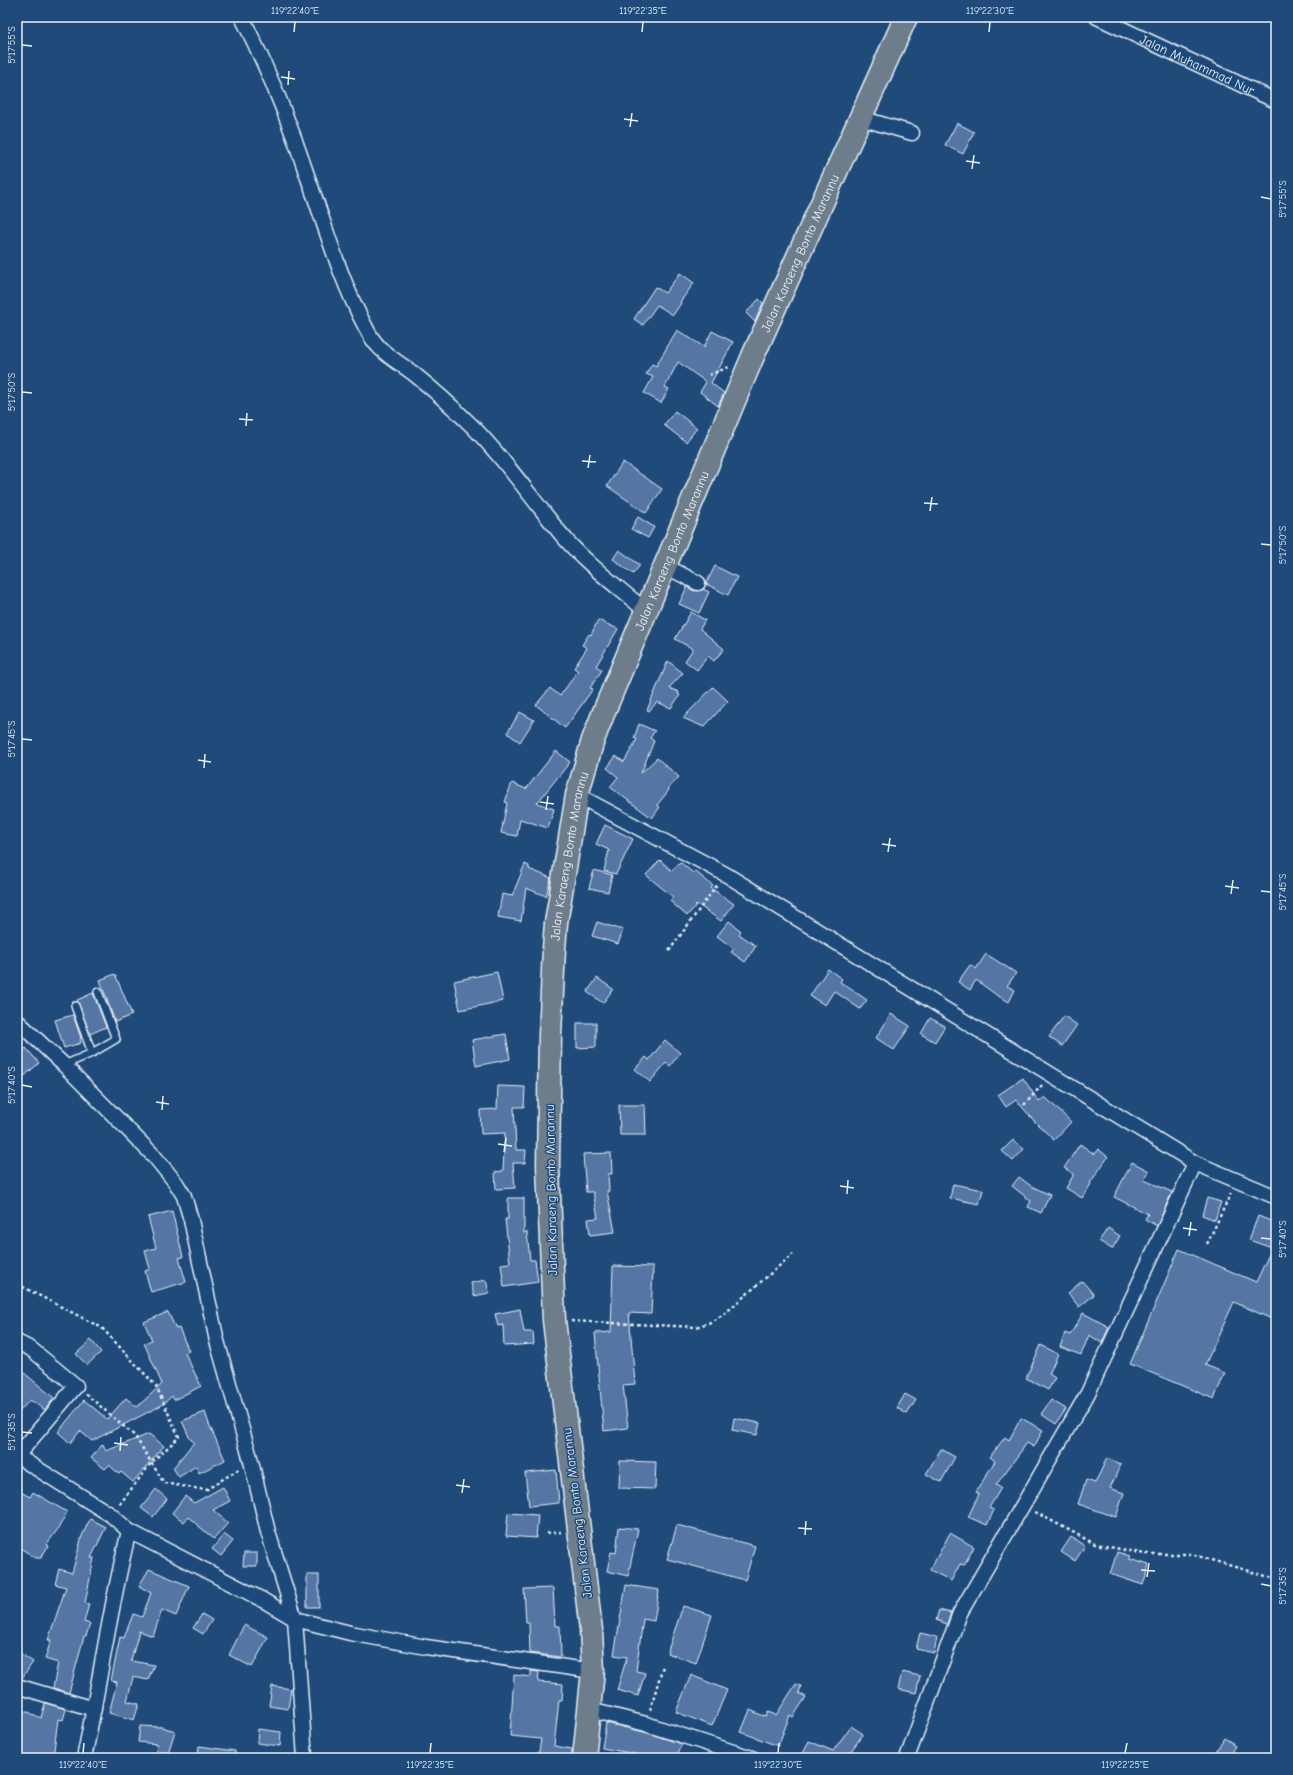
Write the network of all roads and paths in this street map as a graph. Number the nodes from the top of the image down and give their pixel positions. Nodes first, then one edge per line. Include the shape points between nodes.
1 (242, 17) edge
2 (906, 17) edge
3 (1097, 17) edge
4 (1276, 101) edge
5 (860, 118) junction
6 (912, 134) dead end
7 (665, 566) junction
8 (698, 583) dead end
9 (646, 611) junction
10 (577, 795) junction
11 (725, 874) junction
12 (669, 952) dead end
13 (98, 992) dead end
14 (75, 1006) dead end
15 (17, 1021) edge
16 (92, 1053) junction
17 (64, 1065) junction
18 (1051, 1075) junction
19 (1024, 1105) dead end
20 (1195, 1163) junction
21 (1236, 1182) junction
22 (1276, 1197) edge
23 (1207, 1244) dead end
24 (793, 1254) dead end
25 (17, 1284) edge
26 (554, 1320) junction
27 (17, 1342) edge
28 (76, 1386) junction
29 (17, 1456) edge
30 (251, 1461) junction
31 (152, 1462) junction
32 (1023, 1507) junction
33 (111, 1515) junction
34 (129, 1531) junction
35 (1276, 1579) edge
36 (295, 1619) junction
37 (663, 1666) dead end
38 (594, 1671) junction
39 (17, 1686) edge
40 (94, 1709) junction
41 (590, 1710) junction
42 (646, 1724) junction
43 (84, 1758) edge
44 (305, 1758) edge
45 (584, 1758) edge
46 (752, 1758) edge
47 (907, 1758) edge

1 - 9 street via 283,109 343,277 365,327 376,344 383,353 413,374 472,426 562,536
2 - 5 main road, Jalan Karaeng Bonto Marannu
3 - 4 street, Jalan Muhammad Nur
5 - 6 street
5 - 7 main road, Jalan Karaeng Bonto Marannu via 753,356
7 - 8 street
7 - 9 main road, Jalan Karaeng Bonto Marannu
9 - 10 main road, Jalan Karaeng Bonto Marannu via 593,740
10 - 11 street
10 - 26 main road, Jalan Karaeng Bonto Marannu via 556,923 550,1035 548,1165
11 - 12 path
11 - 18 street
13 - 16 lane via 116,1039
14 - 16 lane
15 - 17 street
16 - 17 lane
17 - 30 street via 154,1156 184,1196 216,1341
18 - 19 path
18 - 20 street
20 - 21 street
20 - 32 street via 1088,1393
21 - 22 street
21 - 23 path
24 - 26 path via 724,1314 696,1327
25 - 31 path via 102,1328 156,1386 178,1437
26 - 38 main road, Jalan Karaeng Bonto Marannu
27 - 28 street via 31,1349
28 - 29 street
28 - 31 path via 135,1436
29 - 33 street
30 - 31 path via 206,1490 164,1483
30 - 36 street via 268,1532
31 - 33 path
32 - 35 path via 1095,1544 1145,1554 1191,1554
32 - 47 street via 960,1613
33 - 34 street
34 - 36 street
34 - 40 street via 115,1587
36 - 38 street via 350,1633 426,1647
36 - 44 street
37 - 42 path
38 - 41 main road, Jalan Karaeng Bonto Marannu
39 - 40 street
40 - 43 street
41 - 42 street
41 - 45 main road, Jalan Karaeng Bonto Marannu
42 - 46 street

